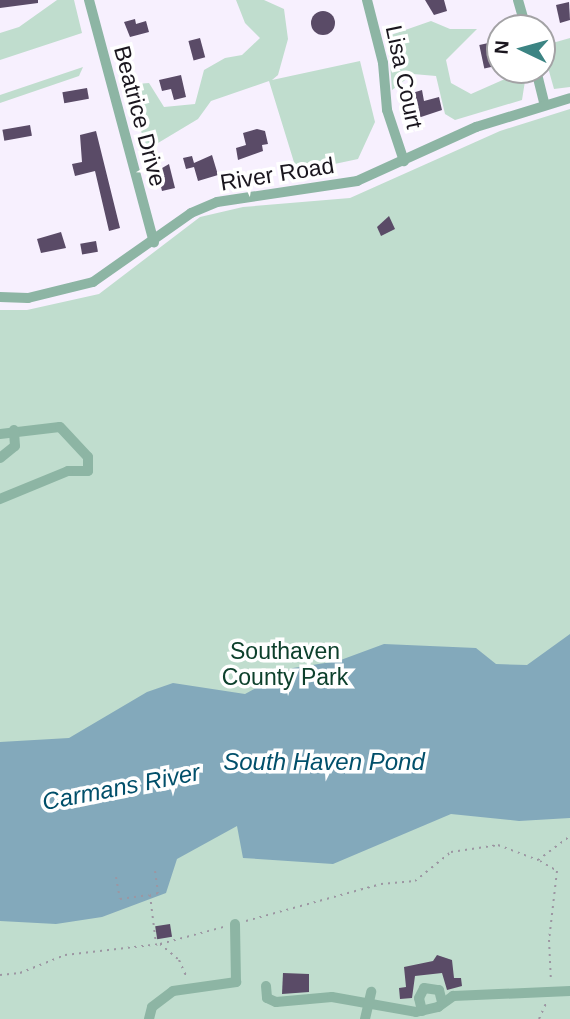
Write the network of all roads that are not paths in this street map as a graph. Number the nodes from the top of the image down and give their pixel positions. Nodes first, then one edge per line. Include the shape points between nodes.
1 (89, 0) edge
2 (367, 0) edge
3 (540, 84) edge
4 (570, 98) edge
5 (545, 105) junction
6 (404, 161) junction
7 (154, 242) junction
8 (0, 297) edge
9 (14, 430) junction
10 (0, 434) edge
11 (0, 458) edge
12 (0, 499) edge
13 (235, 924) road end
14 (266, 986) dead end
15 (570, 991) edge
16 (369, 997) junction
17 (442, 1002) junction
18 (422, 1011) junction
19 (149, 1019) edge
20 (365, 1019) edge

1 - 7 street, Beatrice Drive
2 - 6 street, Lisa Court via 383,62 387,110
3 - 5 street
4 - 5 street, River Road
5 - 6 street, River Road via 476,127
6 - 7 street, River Road via 358,181 218,202 191,213
7 - 8 street, River Road via 93,282 28,298
9 - 10 street
9 - 11 street via 15,446
9 - 12 street via 60,427 88,457 88,471 68,471
13 - 19 street via 236,982 190,986 158,1001
14 - 16 street via 267,998 276,1002
15 - 17 street via 453,996
16 - 18 street
16 - 20 street
17 - 18 street
17 - 18 street via 439,990 424,988 419,998

